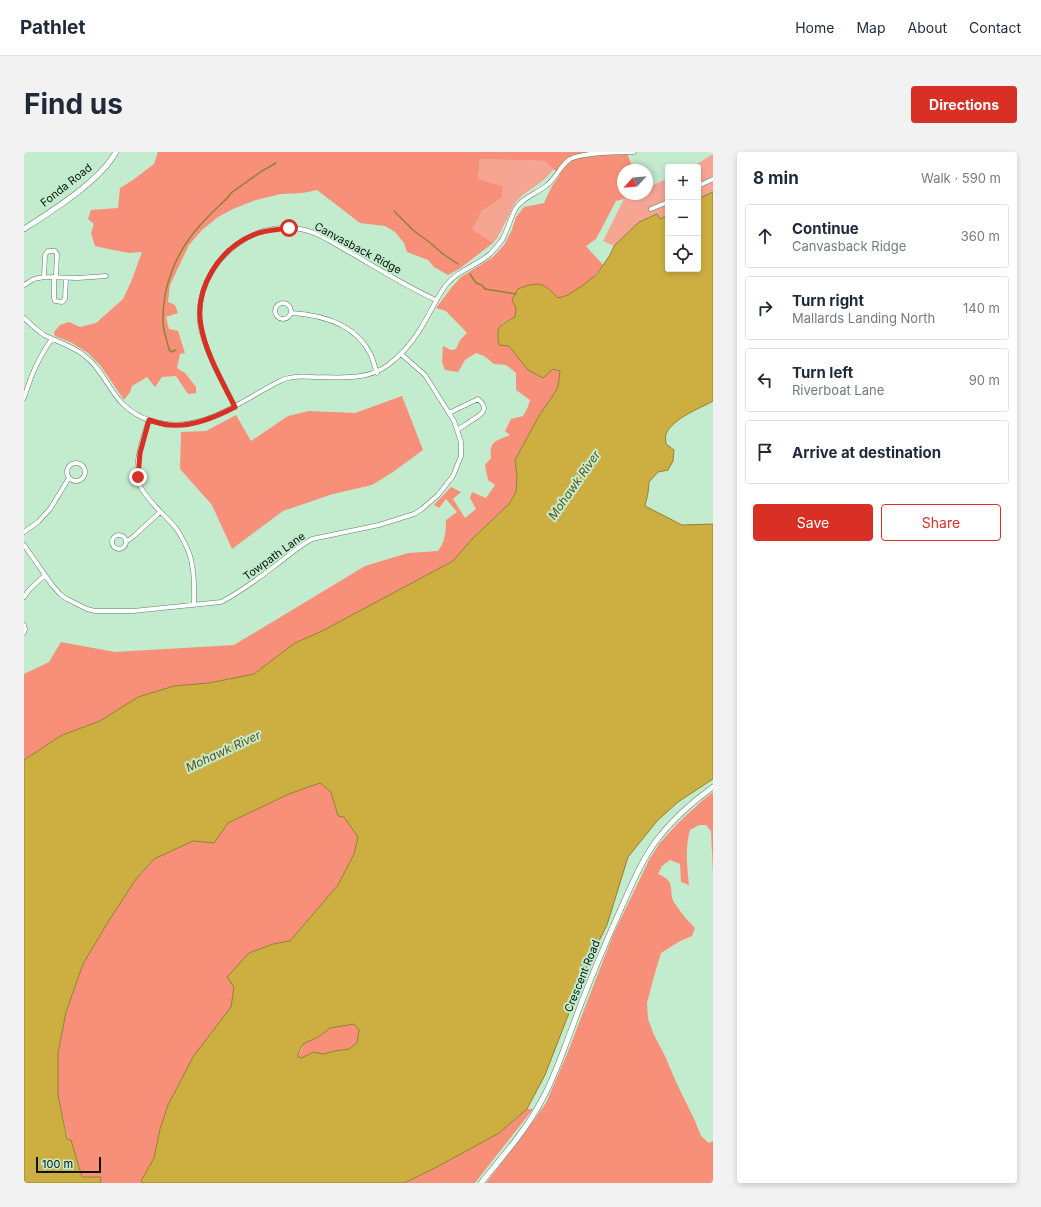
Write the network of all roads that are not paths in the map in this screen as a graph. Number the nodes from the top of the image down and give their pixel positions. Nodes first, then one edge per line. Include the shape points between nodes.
1 (116, 152) edge
2 (634, 152) edge
3 (713, 179) edge
4 (701, 185) edge
5 (665, 203) edge
6 (651, 209) dead end
7 (24, 229) edge
8 (106, 276) dead end
9 (44, 278) junction
10 (54, 278) junction
11 (66, 278) junction
12 (24, 285) edge
13 (436, 300) junction
14 (292, 313) junction
15 (24, 318) edge
16 (52, 338) junction
17 (401, 354) junction
18 (377, 373) junction
19 (24, 398) edge
20 (235, 407) junction
21 (449, 413) junction
22 (149, 420) junction
23 (457, 430) junction
24 (70, 478) junction
25 (160, 512) junction
26 (24, 532) edge
27 (126, 542) dead end
28 (24, 545) edge
29 (45, 575) junction
30 (24, 597) edge
31 (194, 605) junction
32 (24, 625) edge
33 (24, 633) edge
34 (713, 787) edge
35 (481, 1183) edge

1 - 7 street, Fonda Road via 109,163 79,190
2 - 13 street via 587,153 570,159 548,185 517,206 502,240 489,255 461,271
3 - 4 street
5 - 6 street
8 - 11 street
9 - 10 street
9 - 10 street via 46,252 56,251 58,254
9 - 12 street via 34,279
10 - 11 street
10 - 11 street via 54,298 55,301 62,302 65,299
13 - 17 street via 418,334
13 - 20 street, Canvasback Ridge via 318,234 289,228 263,232 247,238 216,264 202,298 200,317 216,370
14 - 14 street via 289,318 282,320 277,317 276,307 287,304 291,307
14 - 18 street via 326,318 349,329 364,343
15 - 16 street via 37,330
16 - 19 street via 41,353
16 - 22 street via 85,355 98,368 120,401 136,414
17 - 18 street
17 - 21 street, Towpath Lane via 425,375
18 - 20 street via 352,377 294,377 282,380
20 - 22 street via 185,425 162,424
21 - 23 street, Towpath Lane
21 - 23 street via 478,399 483,404 482,414
22 - 25 street via 140,453 138,477 142,490
23 - 31 street, Towpath Lane via 461,442 461,456 453,476 438,495 422,509 401,519 379,525 312,539 232,596 221,602
24 - 24 street via 67,473 70,465 80,464 85,472 81,479 75,481
24 - 26 street via 50,509
25 - 27 street
25 - 31 street via 178,531 192,564
28 - 29 street, Towpath Lane
29 - 30 street
29 - 31 street, Towpath Lane via 66,599 95,611 133,611
32 - 33 street
34 - 35 street, Crescent Road via 673,822 645,857 601,955 543,1098 518,1137

